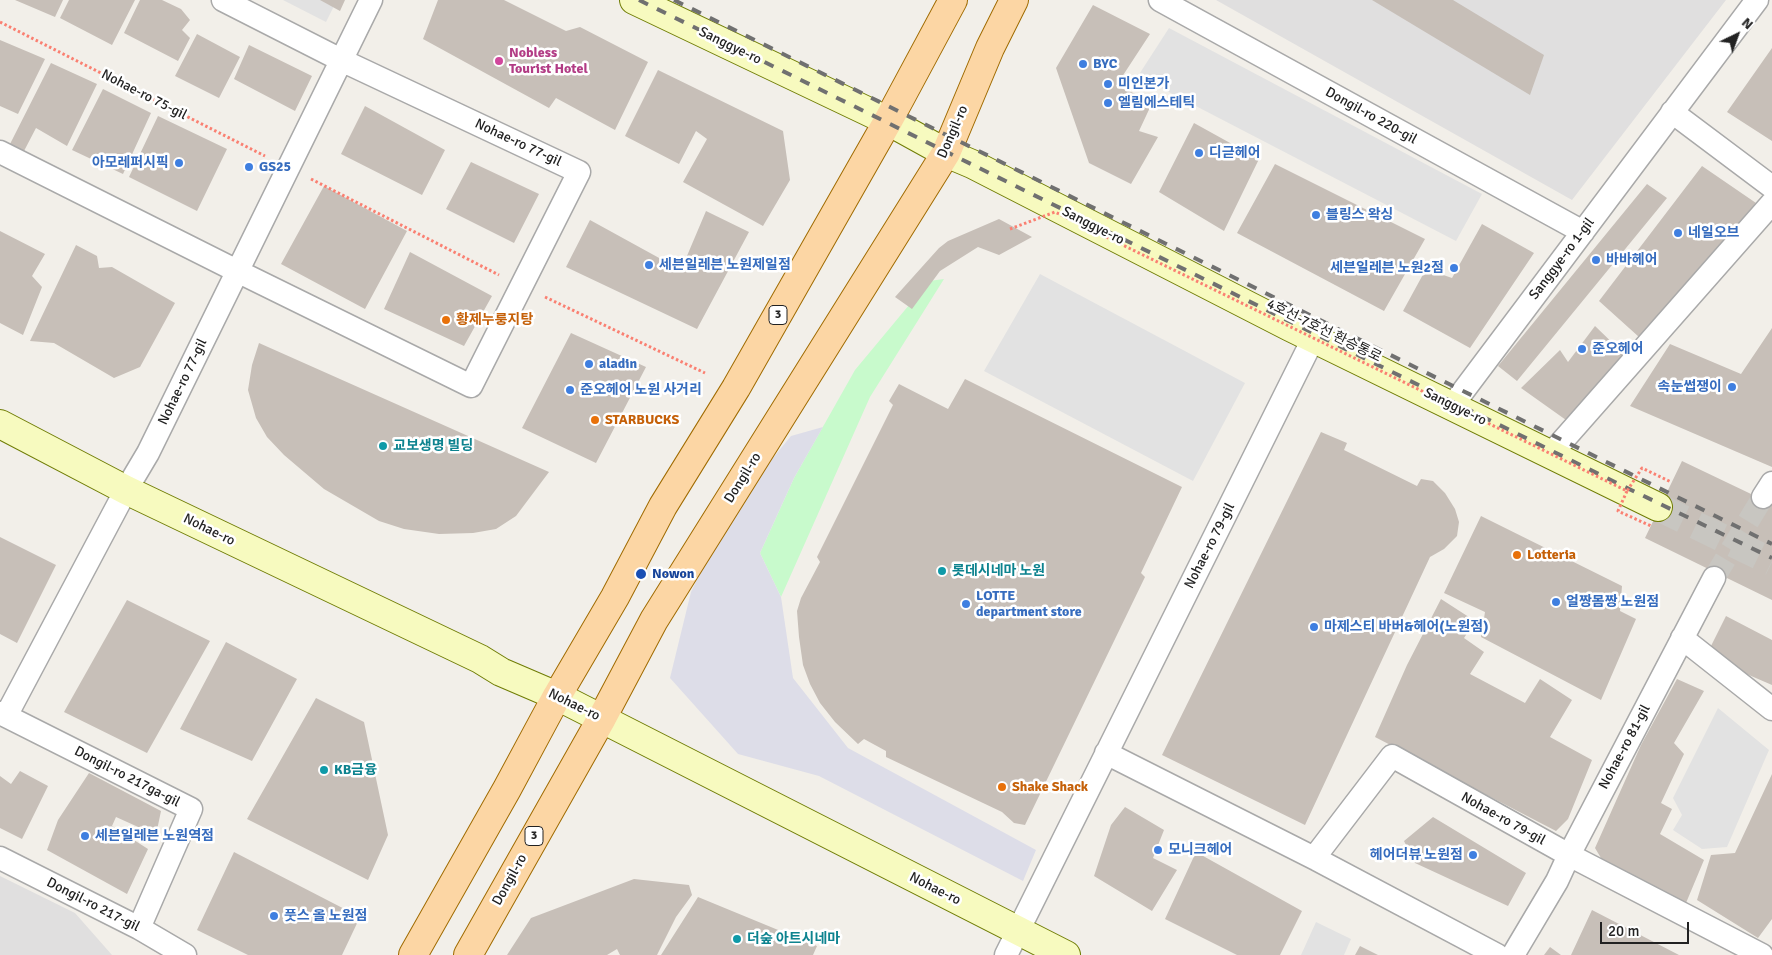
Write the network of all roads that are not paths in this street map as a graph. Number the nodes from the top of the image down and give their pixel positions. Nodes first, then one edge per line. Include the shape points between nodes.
1 (223, 0) edge
2 (371, 0) edge
3 (634, 0) edge
4 (953, 0) edge
5 (1014, 0) edge
6 (1160, 0) edge
7 (1757, 0) edge
8 (342, 60) junction
9 (1672, 112) junction
10 (888, 121) junction
11 (0, 152) edge
12 (946, 153) junction
13 (1772, 187) edge
14 (1772, 203) edge
15 (1582, 232) junction
16 (238, 271) junction
17 (1313, 339) junction
18 (1452, 406) junction
19 (0, 424) edge
20 (1551, 454) junction
21 (126, 490) junction
22 (1654, 516) tunnel mouth
23 (1714, 578) tunnel mouth
24 (1682, 638) junction
25 (557, 696) junction
26 (1772, 709) edge
27 (3, 715) edge
28 (602, 718) junction
29 (1106, 753) junction
30 (1568, 855) junction
31 (0, 858) edge
32 (1314, 858) junction
33 (139, 928) junction
34 (1017, 930) junction
35 (185, 955) edge
36 (413, 955) edge
37 (468, 955) edge
38 (1006, 955) edge
39 (1066, 955) edge
40 (1497, 955) edge
41 (1514, 955) edge
42 (1762, 955) edge

1 - 8 street
2 - 8 street, Nohae-ro 77-gil
3 - 10 main road, Sanggye-ro
4 - 10 main road, 3
5 - 12 main road, Dongil-ro / 3
6 - 15 street, Dongil-ro 220-gil
7 - 9 street, Sanggye-ro 1-gil
8 - 16 street, Nohae-ro 77-gil
8 - 16 street, Nohae-ro 77-gil via 579,172 470,386
9 - 13 street
9 - 15 street, Sanggye-ro 1-gil
10 - 12 main road, Sanggye-ro
10 - 25 main road, 3 via 736,388 662,506 615,597
11 - 16 street
12 - 17 main road, Sanggye-ro
12 - 28 main road, Dongil-ro / 3 via 654,620
14 - 20 street
15 - 18 street, Sanggye-ro 1-gil
16 - 21 street, Nohae-ro 77-gil via 148,453
17 - 18 main road, Sanggye-ro
17 - 29 street, Nohae-ro 79-gil
18 - 20 main road, Sanggye-ro
19 - 21 main road, Nohae-ro
20 - 22 main road, Sanggye-ro
21 - 25 main road, Nohae-ro
21 - 27 street
23 - 24 street, Nohae-ro 81-gil
24 - 26 street
24 - 30 street, Nohae-ro 81-gil
25 - 28 main road, Nohae-ro
25 - 36 main road, 3
27 - 33 street, Dongil-ro 217ga-gil via 191,809
28 - 34 main road, Nohae-ro
28 - 37 main road, Dongil-ro / 3
29 - 32 street
29 - 34 street, Nohae-ro 79-gil
30 - 32 street, Nohae-ro 79-gil via 1392,756
30 - 41 street, Nohae-ro 81-gil via 1557,881
30 - 42 street
31 - 33 street, Dongil-ro 217-gil
32 - 40 street
33 - 35 street, Dongil-ro 217-gil
34 - 38 street
34 - 39 main road, Nohae-ro

